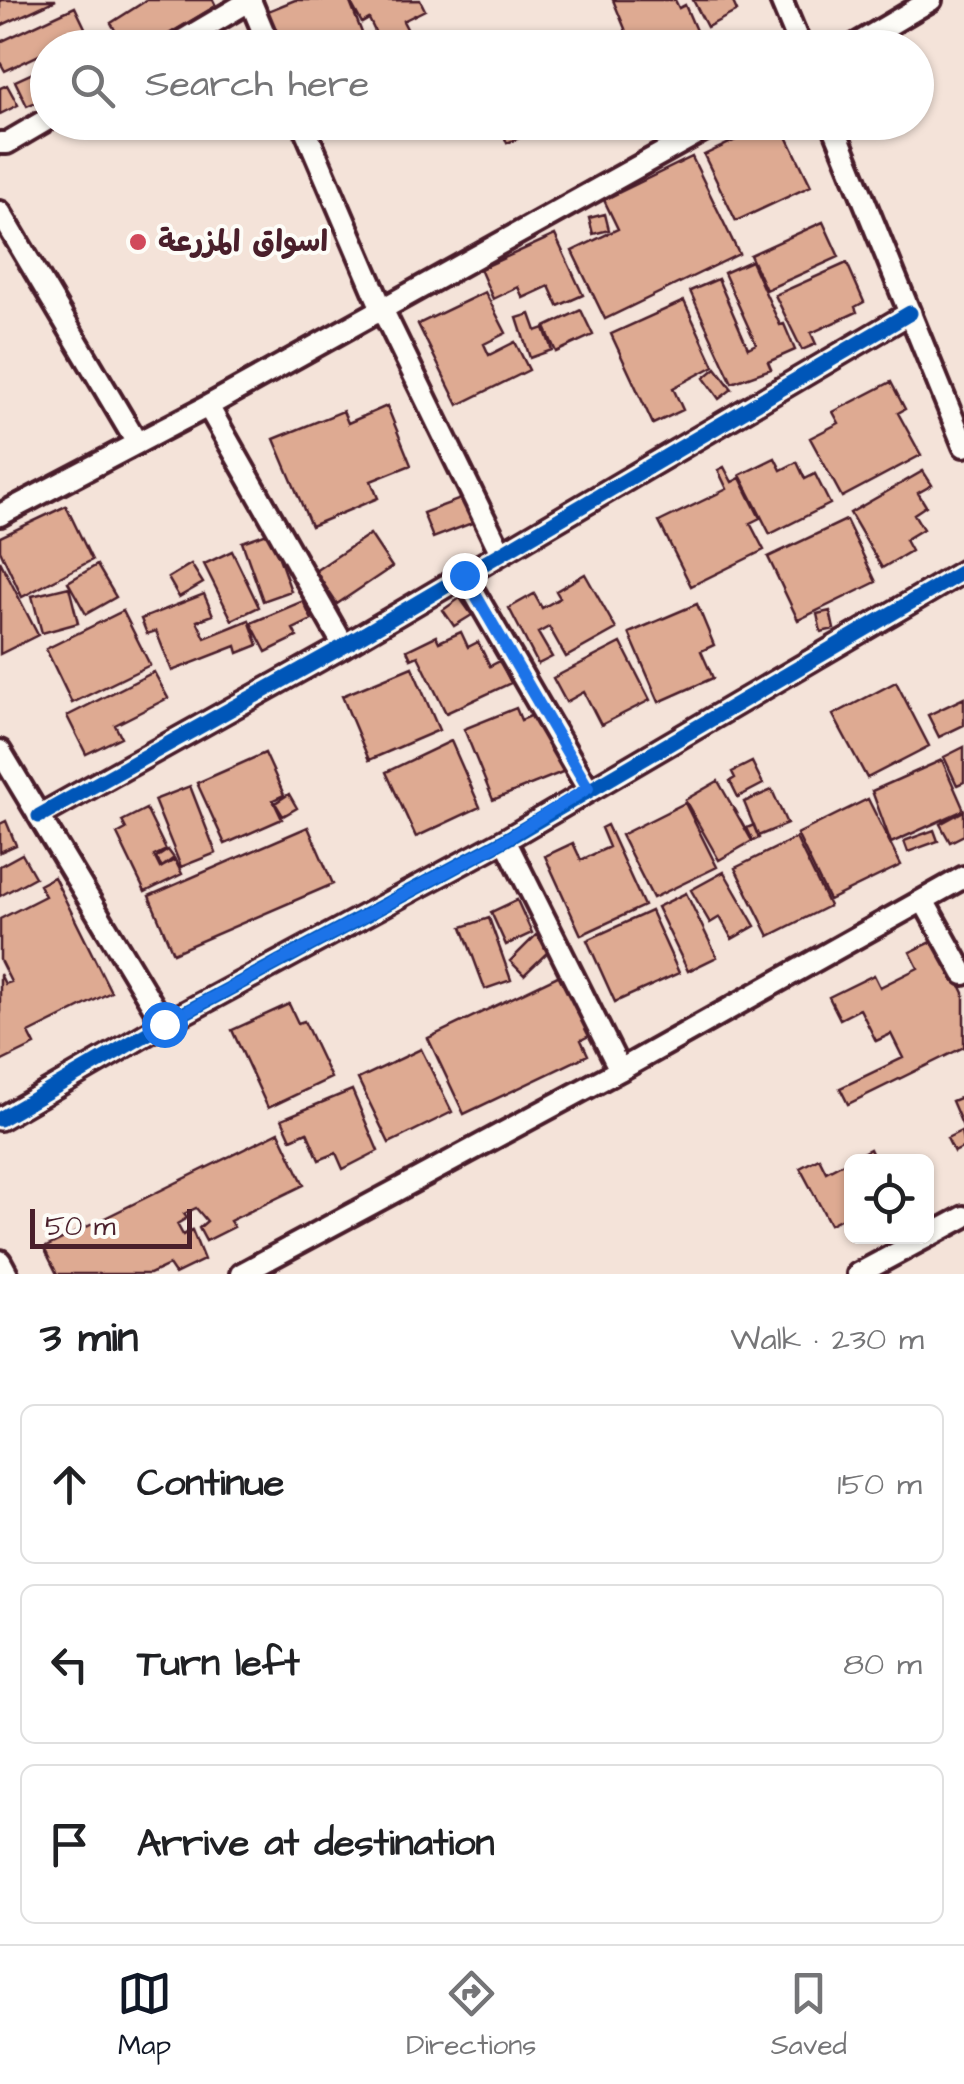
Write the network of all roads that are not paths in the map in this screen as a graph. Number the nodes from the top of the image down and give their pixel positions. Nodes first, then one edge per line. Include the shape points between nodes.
1 (250, 0) edge
2 (781, 0) edge
3 (931, 0) edge
4 (200, 30) edge
5 (262, 30) edge
6 (794, 30) edge
7 (880, 30) edge
8 (30, 130) edge
9 (310, 140) edge
10 (686, 140) edge
11 (839, 140) edge
12 (0, 143) edge
13 (0, 212) edge
14 (382, 309) junction
15 (910, 313) junction
16 (208, 406) junction
17 (137, 442) junction
18 (964, 446) edge
19 (0, 515) edge
20 (501, 553) junction
21 (964, 571) edge
22 (464, 575) junction
23 (344, 646) junction
24 (0, 751) edge
25 (588, 788) junction
26 (39, 816) junction
27 (505, 840) junction
28 (964, 876) edge
29 (923, 900) junction
30 (964, 974) edge
31 (164, 1024) junction
32 (620, 1070) junction
33 (0, 1119) edge
34 (964, 1217) edge
35 (0, 1261) edge
36 (7, 1274) edge
37 (241, 1274) edge
38 (858, 1274) edge

1 - 4 street
1 - 5 street
2 - 6 street
3 - 7 street
8 - 12 street
9 - 14 street
10 - 14 street
11 - 15 street
13 - 17 street
14 - 16 street
14 - 20 street
15 - 18 street
15 - 20 street
16 - 17 street
16 - 23 street
17 - 19 street
20 - 22 street
21 - 25 street
22 - 23 street
22 - 25 street
23 - 26 street
24 - 26 street
25 - 27 street
26 - 31 street
27 - 31 street
27 - 32 street
28 - 29 street
29 - 30 street
29 - 32 street
31 - 33 street
32 - 37 street
34 - 38 street
35 - 36 street

